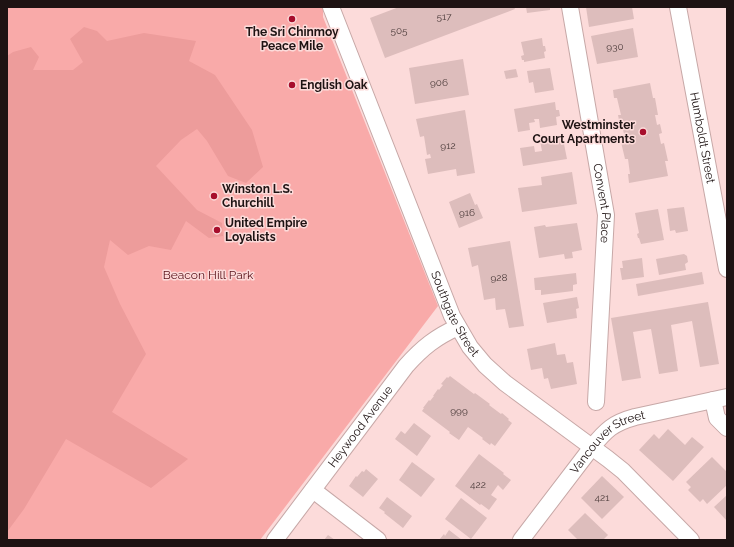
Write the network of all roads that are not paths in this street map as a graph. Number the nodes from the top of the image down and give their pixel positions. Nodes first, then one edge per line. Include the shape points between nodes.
1 (332, 7) edge
2 (570, 7) edge
3 (678, 7) edge
4 (727, 269) edge
5 (458, 327) junction
6 (720, 398) edge
7 (596, 402) dead end
8 (727, 428) edge
9 (592, 447) junction
10 (313, 490) junction
11 (275, 540) edge
12 (378, 540) edge
13 (521, 540) edge
14 (691, 540) edge

1 - 5 street, Southgate Street via 433,269
2 - 7 street, Convent Place via 606,215
3 - 4 street, Humboldt Street
5 - 9 street, Southgate Street via 485,365 505,383
5 - 10 street, Heywood Avenue via 421,349
6 - 8 street via 717,418
6 - 9 street, Vancouver Street via 623,420 612,426
9 - 13 street, Vancouver Street
9 - 14 street, Southgate Street via 623,471
10 - 11 street, Heywood Avenue
10 - 12 street

